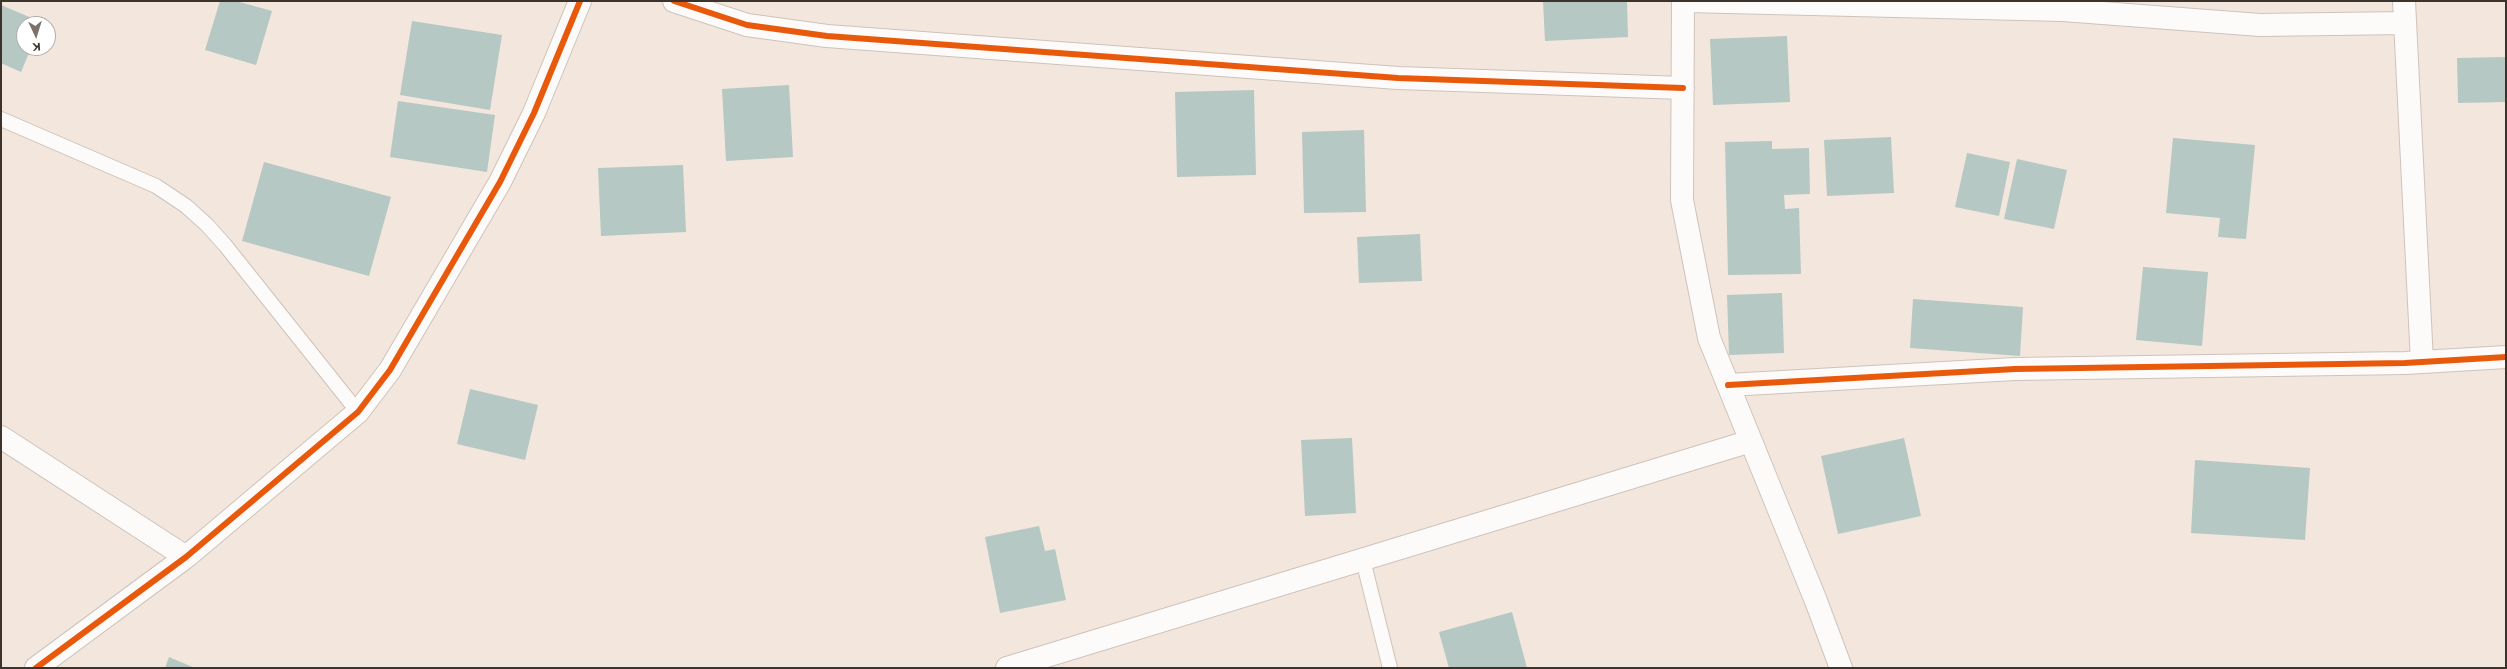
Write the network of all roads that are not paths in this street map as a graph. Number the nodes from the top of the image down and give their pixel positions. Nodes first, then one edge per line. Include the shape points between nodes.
1 (580, 1) edge
2 (1683, 1) edge
3 (1686, 1) edge
4 (2404, 1) edge
5 (683, 3) edge
6 (2405, 23) junction
7 (1683, 88) junction
8 (1, 120) edge
9 (2506, 357) edge
10 (2422, 362) junction
11 (1728, 386) junction
12 (358, 412) junction
13 (1, 437) edge
14 (1751, 441) junction
15 (186, 557) junction
16 (1363, 560) junction
17 (36, 668) edge
18 (1007, 668) edge
19 (1390, 668) edge
20 (1840, 668) edge

1 - 12 street via 534,113 500,182 390,370
2 - 7 street
3 - 6 street via 2062,10 2260,25
4 - 6 street
5 - 7 street via 747,26 827,36 1398,78
6 - 10 street
7 - 11 street via 1682,200 1709,338
8 - 12 lane via 156,186 186,206 225,246
9 - 10 street
10 - 11 street via 2015,369
11 - 14 street
12 - 15 street
13 - 15 street
14 - 16 street
14 - 20 street via 1816,601
15 - 17 street
16 - 18 street
16 - 19 lane

